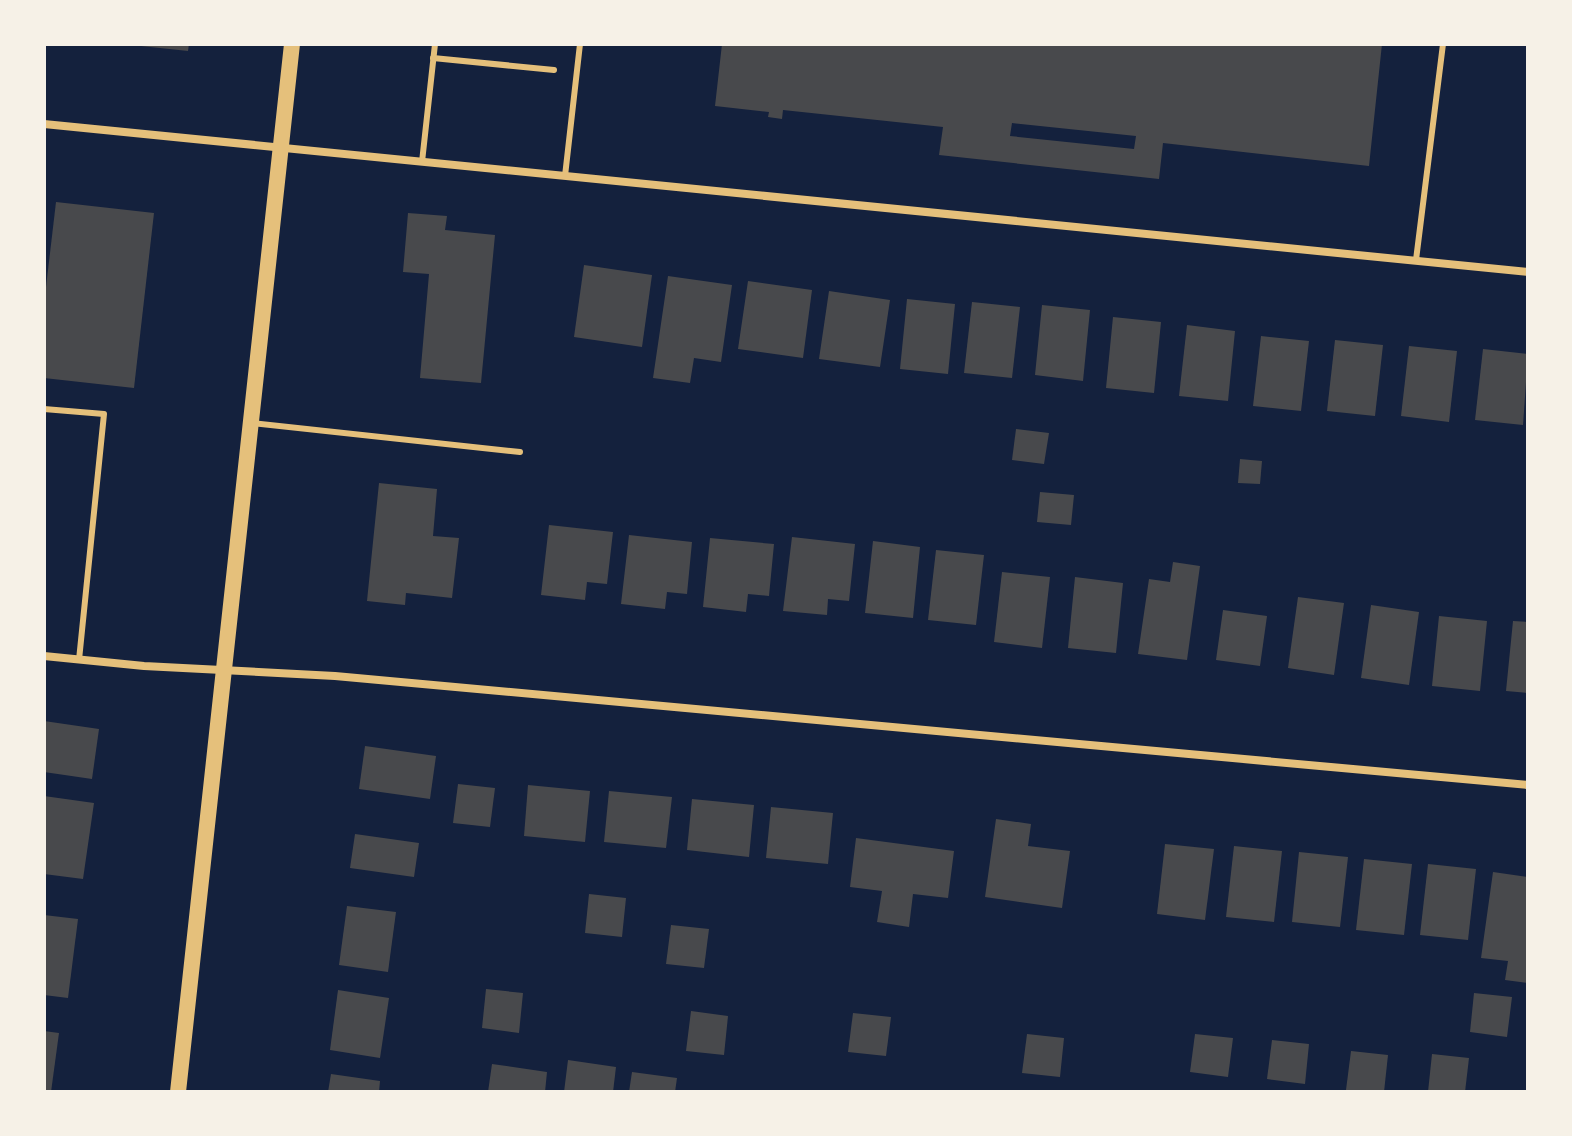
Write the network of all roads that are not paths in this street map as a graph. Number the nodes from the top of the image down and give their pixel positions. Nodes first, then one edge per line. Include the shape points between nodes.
1 (292, 44) edge
2 (435, 44) edge
3 (580, 44) edge
4 (1443, 44) edge
5 (433, 58) junction
6 (554, 70) dead end
7 (44, 124) edge
8 (281, 149) junction
9 (422, 162) junction
10 (565, 176) junction
11 (1416, 260) junction
12 (1528, 272) edge
13 (44, 409) edge
14 (251, 423) junction
15 (520, 452) dead end
16 (44, 656) edge
17 (79, 660) junction
18 (223, 669) junction
19 (1528, 785) edge
20 (178, 1092) edge

1 - 8 main road
2 - 5 lane
3 - 10 lane
4 - 11 lane
5 - 6 lane
5 - 9 lane
7 - 8 street
8 - 9 street
8 - 14 main road
9 - 10 street
10 - 11 street
11 - 12 street
13 - 17 lane via 104,414
14 - 15 lane
14 - 18 main road
16 - 17 street
17 - 18 street
18 - 19 street
18 - 20 main road

